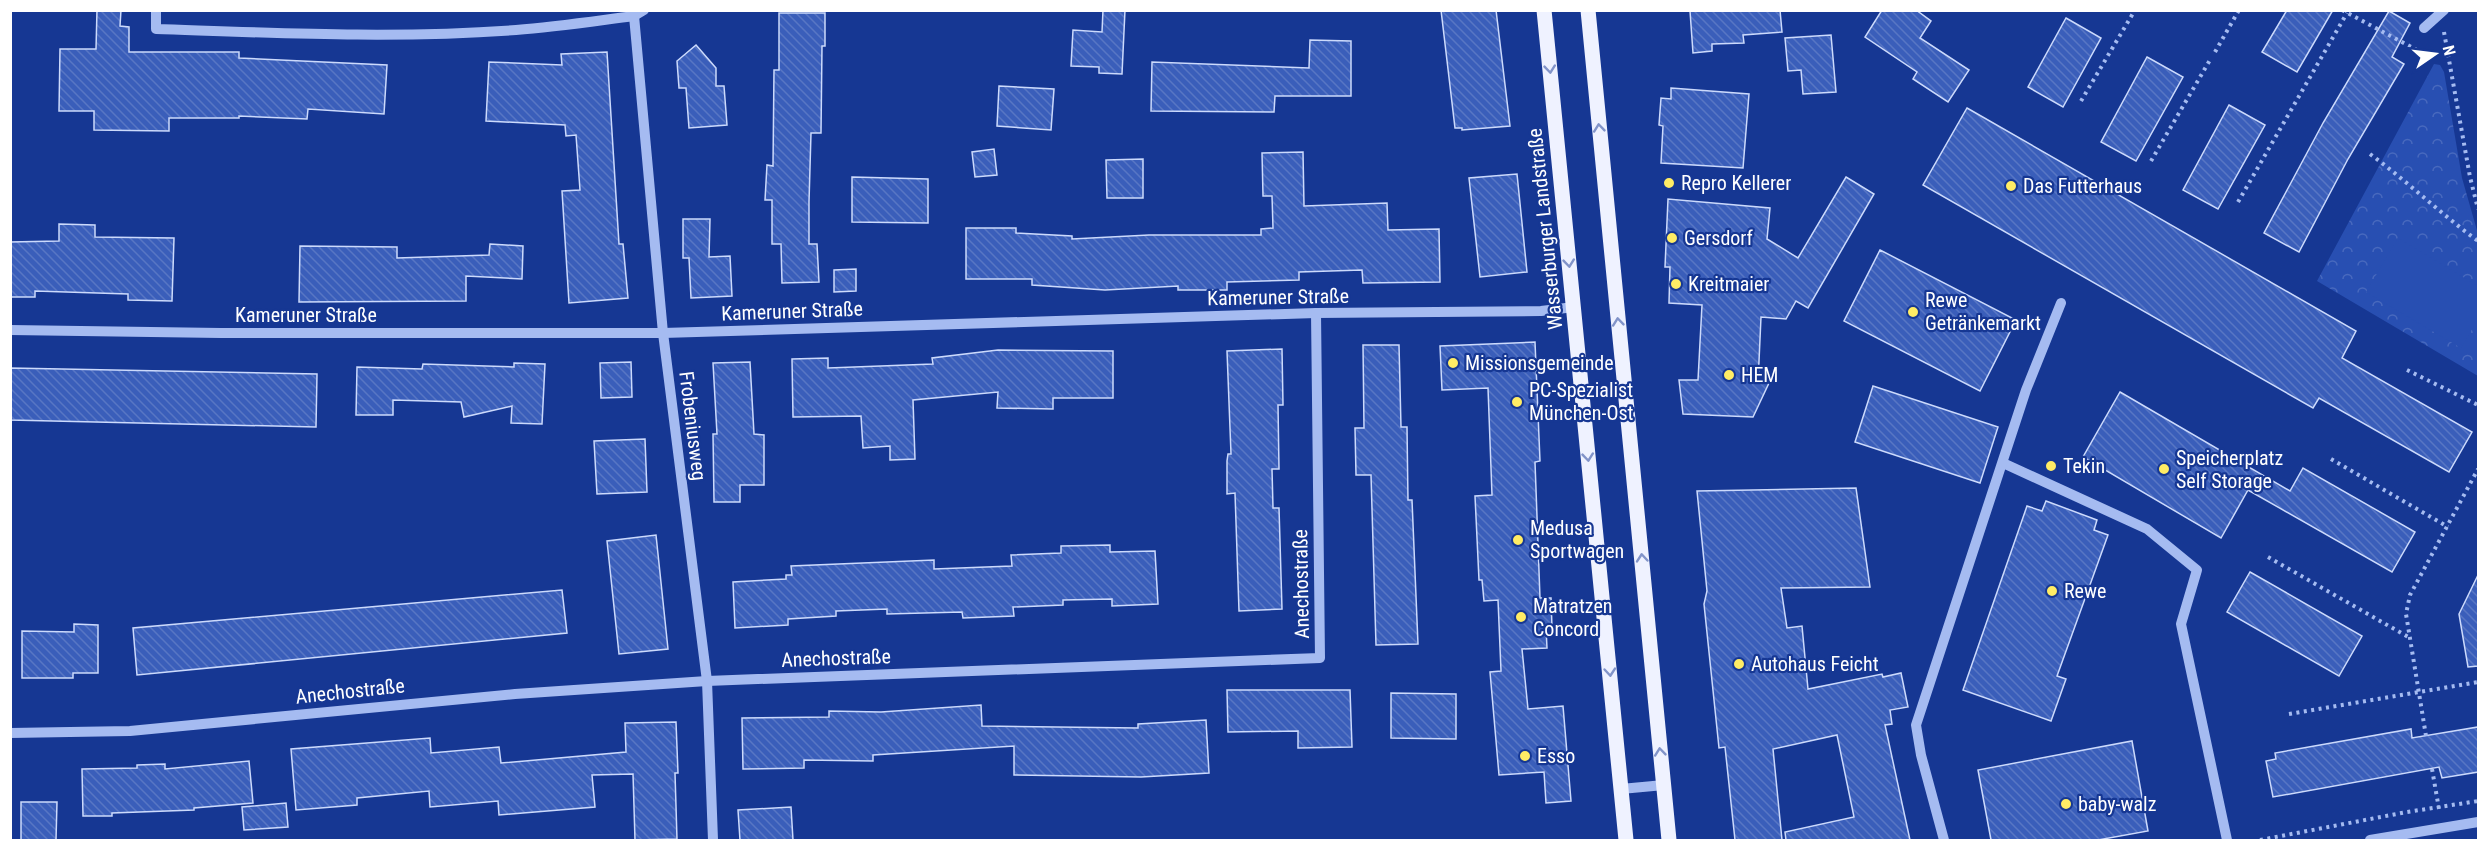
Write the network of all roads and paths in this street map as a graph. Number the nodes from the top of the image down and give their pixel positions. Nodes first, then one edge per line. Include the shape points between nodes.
1 (156, 10) edge
2 (1544, 10) edge
3 (1588, 10) edge
4 (2134, 10) edge
5 (2239, 10) edge
6 (2342, 10) edge
7 (2443, 12) edge
8 (639, 13) edge
9 (2347, 13) junction
10 (2424, 28) dead end
11 (2215, 52) dead end
12 (2428, 56) dead end
13 (2210, 60) dead end
14 (2081, 101) dead end
15 (2370, 154) dead end
16 (2151, 161) dead end
17 (2238, 202) dead end
18 (2478, 209) edge
19 (2478, 241) edge
20 (2061, 303) dead end
21 (1574, 307) junction
22 (1316, 314) junction
23 (10, 330) edge
24 (663, 333) junction
25 (2407, 370) dead end
26 (2478, 405) edge
27 (2331, 459) dead end
28 (2003, 463) junction
29 (2478, 469) edge
30 (2448, 526) junction
31 (2268, 557) dead end
32 (2410, 639) junction
33 (707, 681) junction
34 (2478, 682) edge
35 (2420, 693) junction
36 (2289, 714) dead end
37 (10, 733) edge
38 (2427, 736) dead end
39 (2432, 769) dead end
40 (1664, 785) junction
41 (1621, 789) junction
42 (2439, 808) dead end
43 (2478, 822) edge
44 (1669, 836) edge
45 (1626, 838) edge
46 (712, 840) edge
47 (1944, 840) edge
48 (2227, 840) edge
49 (2370, 840) edge

1 - 8 street via 156,29 409,35 517,30
2 -> 21 main road, Wasserburger Landstraße
40 -> 3 main road
4 - 14 path
5 - 11 path
6 - 9 path
7 - 10 street
7 - 18 path
8 - 24 street, Frobeniusweg
9 - 12 path
9 - 17 path
13 - 16 path
15 - 19 path
20 - 28 street via 2026,390
21 - 22 street, Kameruner Straße via 1541,311
21 -> 41 main road, Wasserburger Landstraße
22 - 24 street, Kameruner Straße
22 - 33 street, Anechostraße via 1320,658
23 - 24 street, Kameruner Straße
24 - 33 street, Frobeniusweg
25 - 26 path
27 - 30 path
28 - 47 street via 1916,725
28 - 48 street via 2147,529 2197,570 2181,624
29 - 30 path
30 - 32 path via 2410,595 2406,614
31 - 32 path
32 - 35 path
33 - 37 street, Anechostraße via 515,694 130,731
33 - 46 street, Frobeniusweg
34 - 35 path
35 - 36 path
35 - 38 path
39 - 42 path
40 - 41 street
40 - 44 main road
41 - 45 main road, Wasserburger Landstraße
43 - 49 street

